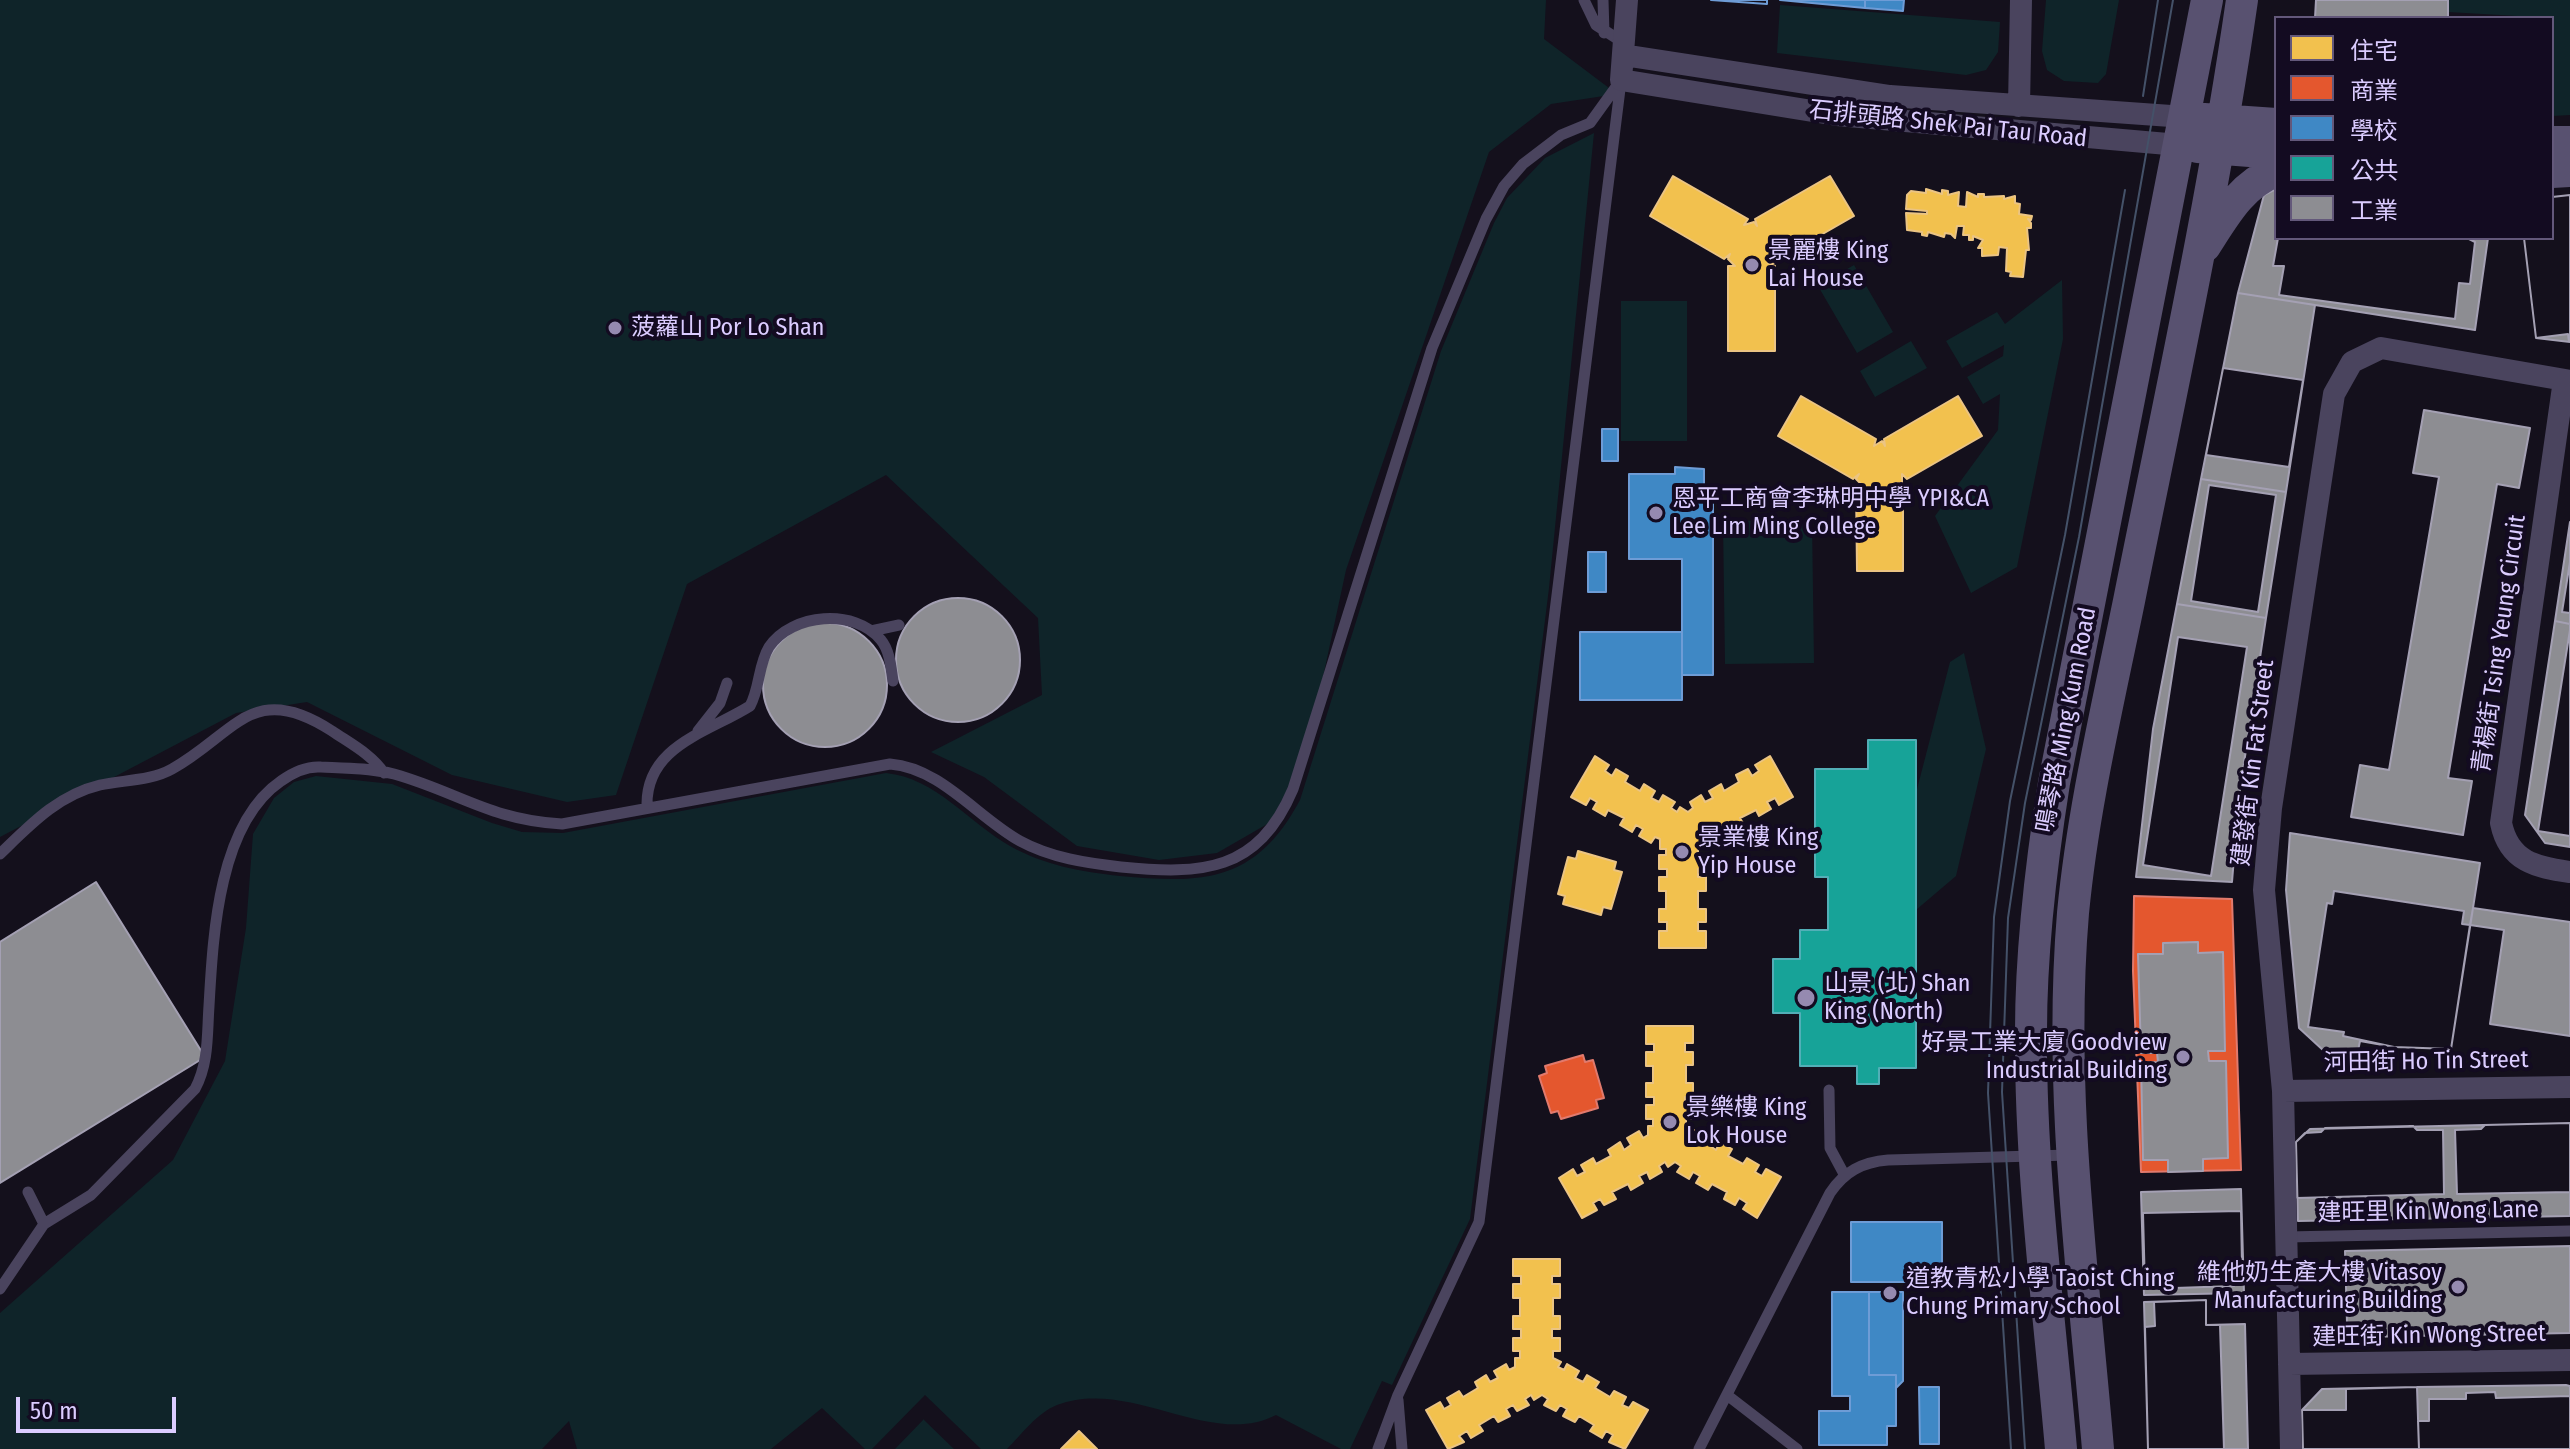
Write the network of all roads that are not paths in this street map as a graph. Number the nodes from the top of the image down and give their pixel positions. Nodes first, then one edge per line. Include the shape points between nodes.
1 (1584, 0) edge
2 (1603, 0) edge
3 (1627, 0) edge
4 (2021, 0) edge
5 (2207, 0) edge
6 (2242, 0) edge
7 (1617, 44) junction
8 (1621, 80) junction
9 (2019, 106) junction
10 (2274, 124) edge
11 (2182, 131) junction
12 (2220, 134) junction
13 (2274, 152) edge
14 (2274, 172) edge
15 (2197, 259) junction
16 (2567, 380) edge
17 (899, 625) dead end
18 (871, 631) junction
19 (893, 681) dead end
20 (727, 683) dead end
21 (693, 737) junction
22 (384, 773) junction
23 (647, 807) junction
24 (0, 854) edge
25 (2570, 872) edge
26 (2570, 1087) edge
27 (1829, 1090) dead end
28 (2283, 1091) junction
29 (2073, 1155) junction
30 (2036, 1156) junction
31 (1845, 1176) junction
32 (28, 1192) dead end
33 (44, 1224) junction
34 (2570, 1231) edge
35 (2287, 1237) junction
36 (0, 1289) edge
37 (2570, 1360) edge
38 (2289, 1364) junction
39 (1398, 1395) junction
40 (1727, 1395) junction
41 (1378, 1449) edge
42 (1402, 1449) edge
43 (1699, 1449) edge
44 (1797, 1449) edge
45 (2061, 1449) edge
46 (2098, 1449) edge
47 (2291, 1449) edge

1 - 7 lane via 1589,16
2 - 7 lane
3 - 7 street
4 - 9 street
5 - 11 main road, 鳴琴路 Ming Kum Road
6 - 12 main road, 鳴琴路 Ming Kum Road
7 - 8 street
7 - 9 street, 石排頭路 Shek Pai Tau Road via 1830,88
8 - 11 street, 石排頭路 Shek Pai Tau Road via 1862,118
8 - 23 lane via 1590,123 1561,135 1523,164 1486,219 1432,348 1293,789 1275,823 1254,847 1218,865 1185,871 1078,861 1026,844 927,774 890,764
8 - 39 lane via 1479,1222
9 - 11 street, 石排頭路 Shek Pai Tau Road
10 - 12 main road, 石排頭路 Shek Pai Tau Road
11 - 12 main road, 石排頭路 Shek Pai Tau Road
11 - 30 main road, 鳴琴路 Ming Kum Road via 2044,845 2030,1031
12 - 13 main road, 石排頭路 Shek Pai Tau Road
12 - 15 main road, 鳴琴路 Ming Kum Road
14 - 15 main road via 2253,181 2235,200
15 - 29 main road, 鳴琴路 Ming Kum Road via 2081,850 2068,1002
16 - 25 street, 青楊街 Tsing Yeung Circuit via 2501,823 2507,843 2520,859
16 - 28 street, 建發街 Kin Fat Street via 2381,348 2352,362 2338,382 2266,847 2264,890
17 - 18 lane
18 - 19 lane via 885,647
18 - 21 lane via 843,619 799,624 769,647 750,706
20 - 21 lane via 715,712
21 - 23 lane via 671,751 651,774
22 - 23 lane via 523,822 562,824
22 - 24 lane via 375,760 297,712 260,709 236,720 170,770 72,795 46,810
22 - 33 lane via 315,766 291,774 253,808 240,829 213,931 202,1077 91,1195
26 - 28 street, 河田街 Ho Tin Street
27 - 31 lane via 1830,1148
28 - 35 street, 建發街 Kin Fat Street
29 - 30 lane
29 - 46 main road, 鳴琴路 Ming Kum Road
30 - 31 lane via 1888,1160 1865,1164
30 - 45 main road, 鳴琴路 Ming Kum Road
31 - 40 lane via 1830,1193
32 - 33 lane
33 - 36 lane
34 - 35 lane, 建旺里 Kin Wong Lane
35 - 38 street, 建發街 Kin Fat Street
37 - 38 street, 建旺街 Kin Wong Street
38 - 47 street, 建發街 Kin Fat Street
39 - 41 lane
39 - 42 lane
40 - 43 lane
40 - 44 lane

